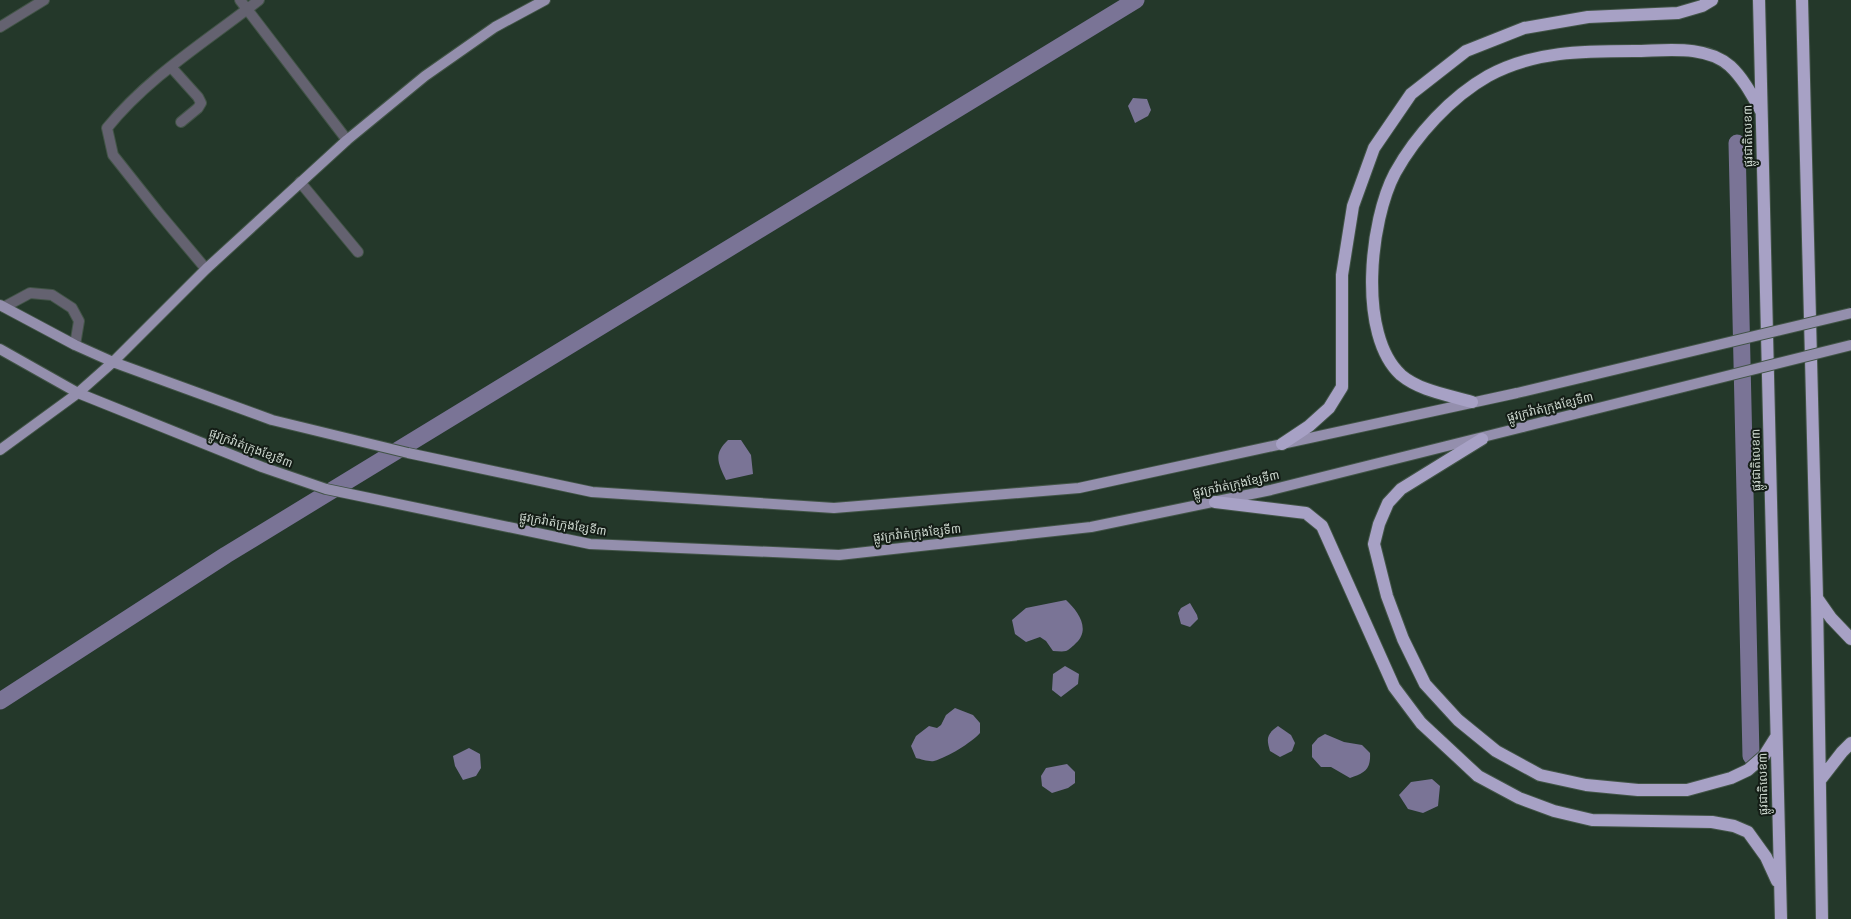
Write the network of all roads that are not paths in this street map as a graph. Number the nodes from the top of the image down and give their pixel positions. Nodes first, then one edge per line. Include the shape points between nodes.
1 (44, 0) edge
2 (240, 0) edge
3 (259, 0) edge
4 (545, 0) edge
5 (1712, 0) edge
6 (1759, 0) edge
7 (1802, 0) edge
8 (248, 9) junction
9 (0, 27) edge
10 (171, 66) junction
11 (1762, 112) junction
12 (181, 122) dead end
13 (346, 140) junction
14 (300, 182) junction
15 (358, 252) dead end
16 (206, 269) junction
17 (2, 306) edge
18 (1851, 313) edge
19 (75, 345) junction
20 (1851, 345) edge
21 (0, 349) edge
22 (113, 362) junction
23 (78, 393) junction
24 (1472, 402) junction
25 (1482, 439) junction
26 (1282, 444) junction
27 (0, 450) edge
28 (1215, 502) junction
29 (1817, 598) junction
30 (1851, 639) edge
31 (1776, 736) junction
32 (1851, 743) edge
33 (1821, 780) junction
34 (1780, 887) junction
35 (1781, 919) edge
36 (1822, 919) edge

1 - 9 street
2 - 8 street
3 - 8 street
4 - 13 main road via 495,26 425,76
5 - 26 highway via 1702,6 1678,13 1588,16 1524,28 1466,51 1411,94 1374,148 1353,206 1342,275 1342,387 1329,408 1309,426
6 - 11 highway, ផ្លូវជាតិលេខ៣
7 - 29 highway
8 - 10 street
8 - 13 street
10 - 12 street via 201,102 198,108
10 - 16 street via 125,106 107,128 113,155
11 - 24 highway via 1748,87 1729,65 1712,55 1686,50 1556,53 1544,56 1510,66 1487,77 1438,114 1395,173 1381,207 1372,278 1372,303 1376,332 1385,353 1400,374 1418,386
11 - 31 highway, ផ្លូវជាតិលេខ៣
13 - 14 main road
14 - 15 street
14 - 16 main road
16 - 22 main road
17 - 19 main road, ផ្លូវក្រវ៉ាត់ក្រុងខ្សែទី៣
17 - 19 street via 30,293 52,294 72,308 80,321
18 - 24 main road, ផ្លូវក្រវ៉ាត់ក្រុងខ្សែទី៣, bridge
19 - 22 main road, ផ្លូវក្រវ៉ាត់ក្រុងខ្សែទី៣
20 - 25 main road, ផ្លូវក្រវ៉ាត់ក្រុងខ្សែទី៣, bridge
21 - 23 main road, ផ្លូវក្រវ៉ាត់ក្រុងខ្សែទី៣
22 - 23 main road
22 - 26 main road, ផ្លូវក្រវ៉ាត់ក្រុងខ្សែទី៣ via 272,420 389,449 592,492 834,508 1079,488
23 - 27 main road
23 - 28 main road, ផ្លូវក្រវ៉ាត់ក្រុងខ្សែទី៣ via 262,467 326,489 590,544 839,555 1091,528
24 - 26 main road, ផ្លូវក្រវ៉ាត់ក្រុងខ្សែទី៣
25 - 28 main road, ផ្លូវក្រវ៉ាត់ក្រុងខ្សែទី៣
25 - 31 highway via 1401,489 1388,503 1374,544 1387,596 1403,639 1425,684 1458,720 1496,751 1540,775 1586,786 1638,790 1687,790 1731,778 1748,770 1764,756
28 - 34 highway via 1306,513 1322,526 1394,687 1420,723 1478,776 1519,798 1554,812 1592,820 1712,822 1734,826 1748,832 1766,857
29 - 30 highway
29 - 33 highway
31 - 34 highway, ផ្លូវជាតិលេខ៣
32 - 33 highway
33 - 36 highway
34 - 35 highway, ផ្លូវជាតិលេខ៣

